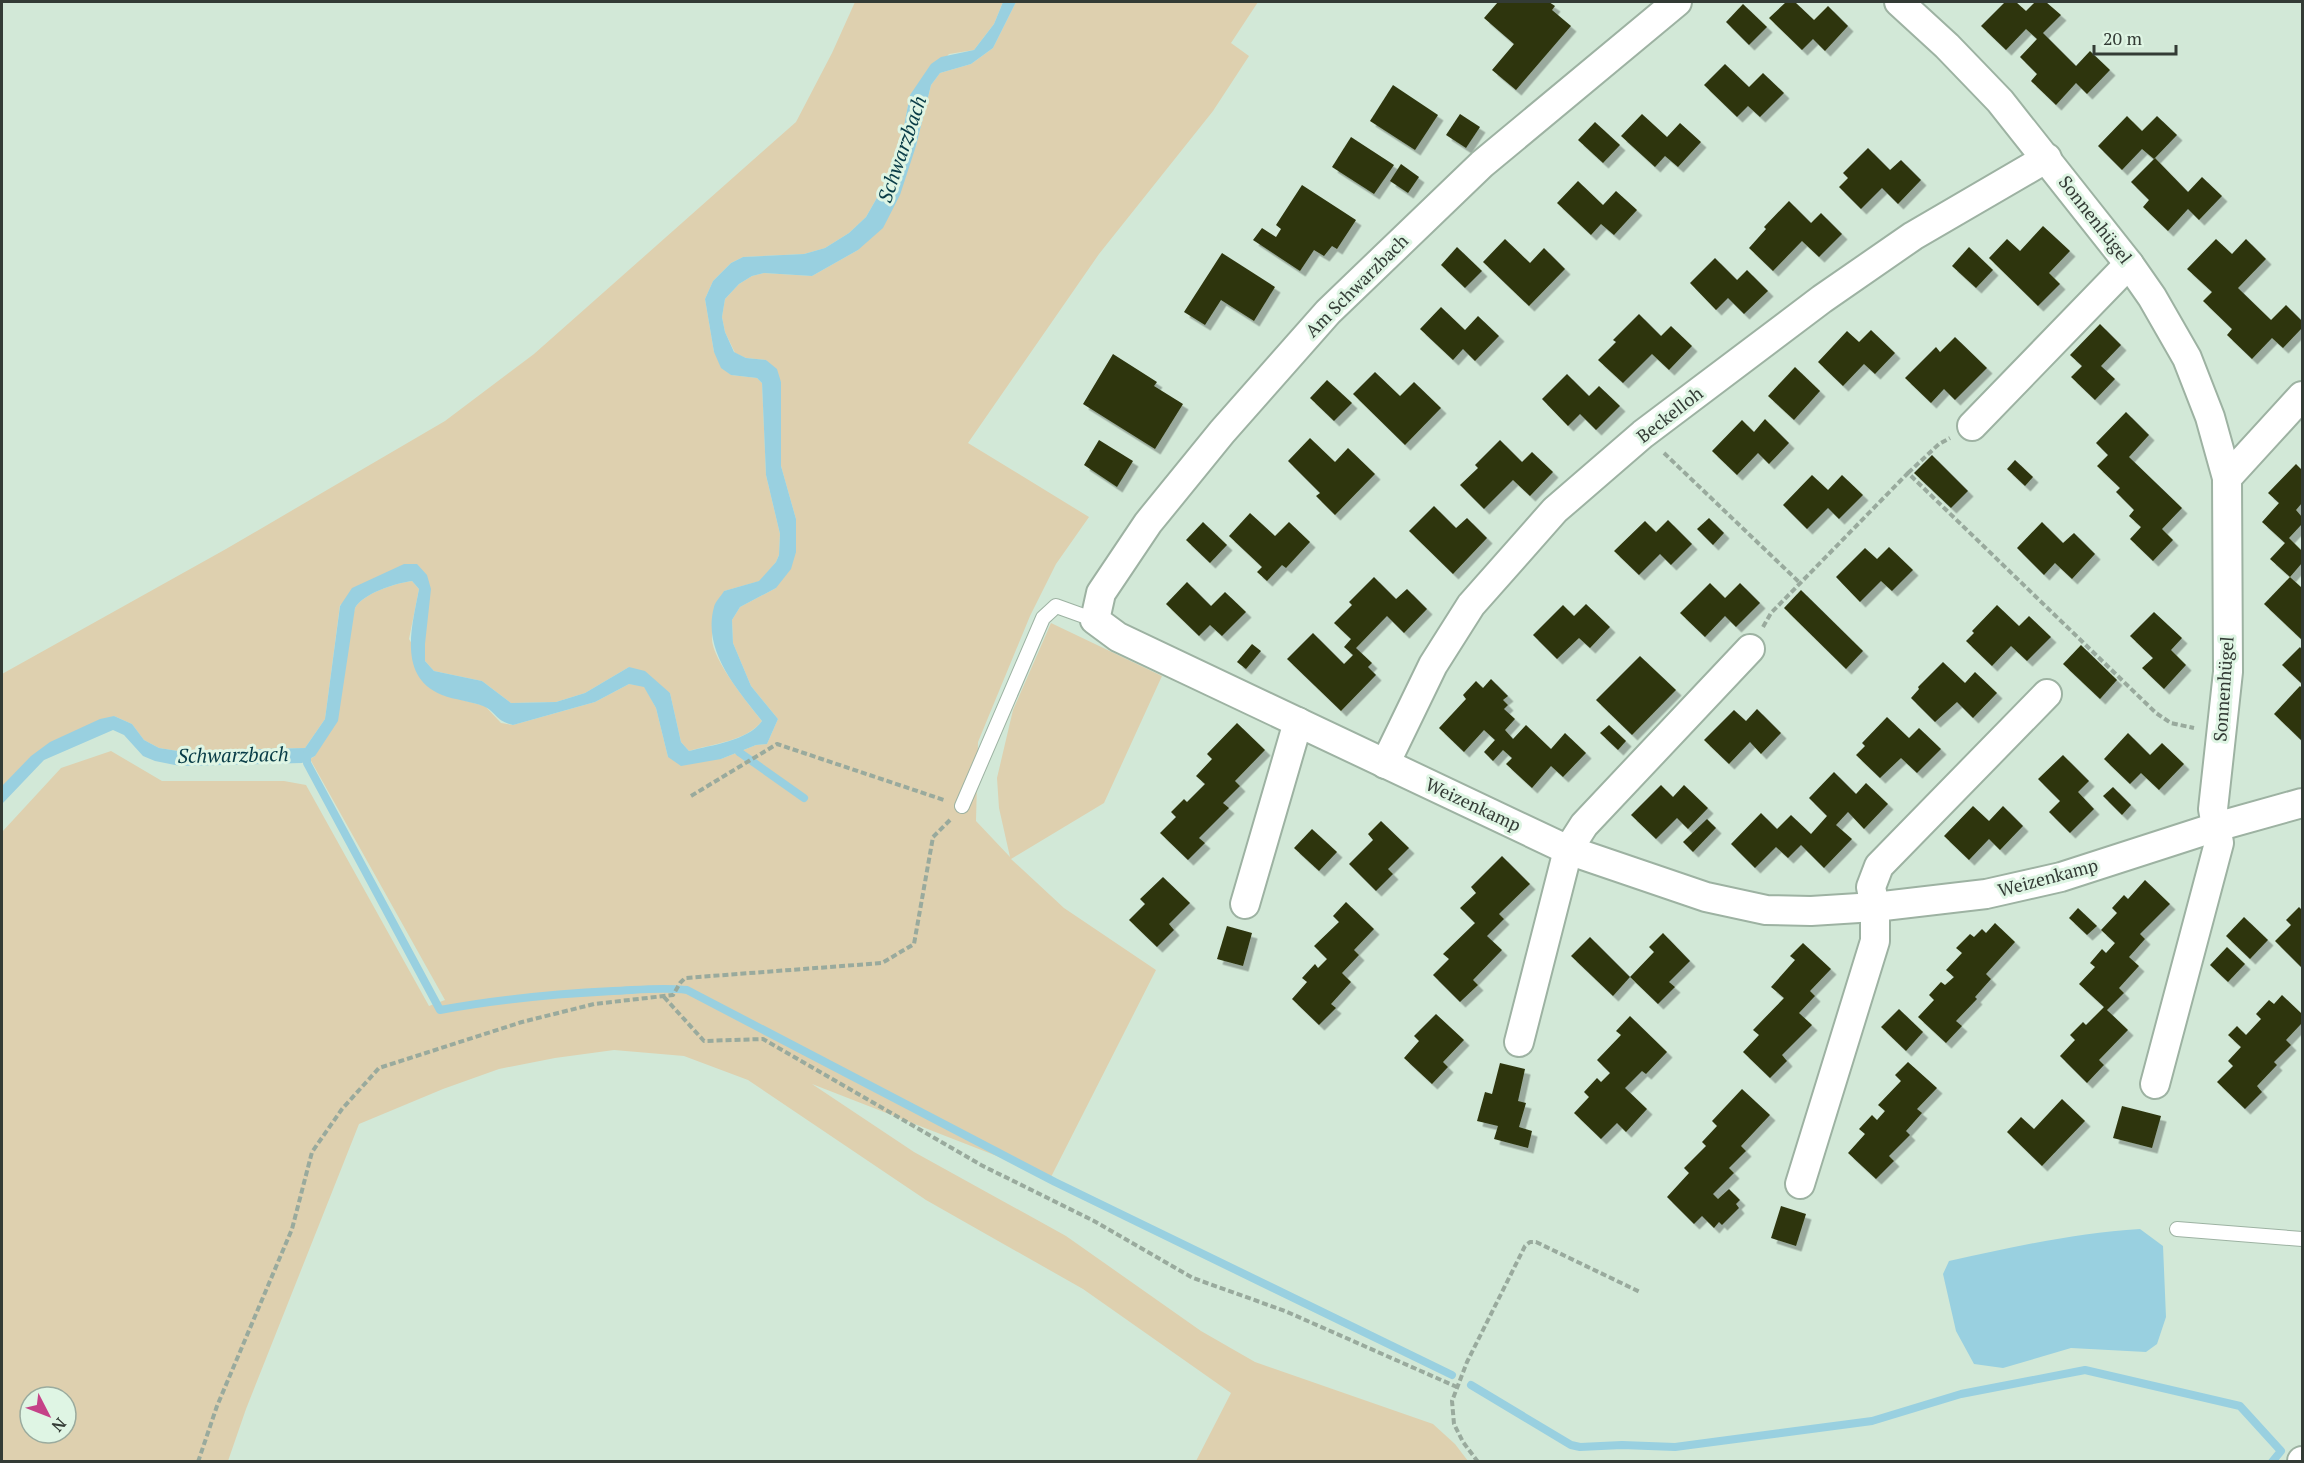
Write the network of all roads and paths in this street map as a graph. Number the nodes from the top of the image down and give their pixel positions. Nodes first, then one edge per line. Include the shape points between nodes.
1 (1677, 2) edge
2 (1899, 2) edge
3 (2047, 158) junction
4 (2129, 264) junction
5 (2302, 396) edge
6 (1972, 426) joint
7 (1643, 434) junction
8 (1908, 473) junction
9 (2227, 478) junction
10 (1800, 583) junction
11 (1095, 620) junction
12 (1750, 649) joint
13 (2047, 694) dead end
14 (1298, 722) junction
15 (2221, 734) junction
16 (1385, 764) junction
17 (691, 796) dead end
18 (2302, 803) edge
19 (962, 806) junction
20 (2216, 827) junction
21 (1568, 850) junction
22 (1245, 904) dead end
23 (1875, 907) junction
24 (664, 997) junction
25 (1519, 1042) dead end
26 (2155, 1084) dead end
27 (1800, 1184) dead end
28 (2177, 1229) dead end
29 (2302, 1239) edge
30 (1640, 1292) dead end
31 (1458, 1387) junction
32 (198, 1461) edge
33 (1478, 1461) edge

1 - 11 street, Am Schwarzbach via 1482,164 1328,312 1148,523 1101,593
2 - 3 street, Sonnenhügel via 2000,101
3 - 4 street, Sonnenhügel
3 - 7 street, Beckelloh via 1913,236 1822,299
4 - 6 street
4 - 9 street, Sonnenhügel via 2187,358 2210,417
5 - 9 street
6 - 8 path via 1939,444
7 - 10 path
7 - 16 street, Beckelloh via 1555,510 1471,605 1433,665
8 - 10 path
8 - 15 path via 2156,713 2171,723
9 - 15 street, Sonnenhügel via 2228,672
10 - 12 path via 1771,614
11 - 14 street, Weizenkamp via 1118,637
11 - 19 lane via 1056,606 1043,618
12 - 21 street via 1584,825
13 - 23 street via 1879,866 1871,887
14 - 16 street, Weizenkamp
14 - 22 street
15 - 20 street, Sonnenhügel via 2213,809
16 - 21 street, Weizenkamp
17 - 19 path via 777,744
18 - 20 street, Weizenkamp
19 - 24 path via 933,837 914,944 882,963 685,978 673,995
20 - 23 street, Weizenkamp via 2061,877 1986,894
20 - 26 street via 2219,843
21 - 23 street, Weizenkamp via 1706,897 1766,910
21 - 25 street
23 - 27 street via 1875,941
24 - 31 path via 704,1041 763,1040 981,1165 1094,1221 1193,1278 1285,1311
24 - 32 path via 594,1004 522,1022 379,1068 342,1109 312,1152 292,1229 217,1406
28 - 29 lane
30 - 31 path via 1530,1242 1467,1362
31 - 33 path via 1452,1401 1454,1424

